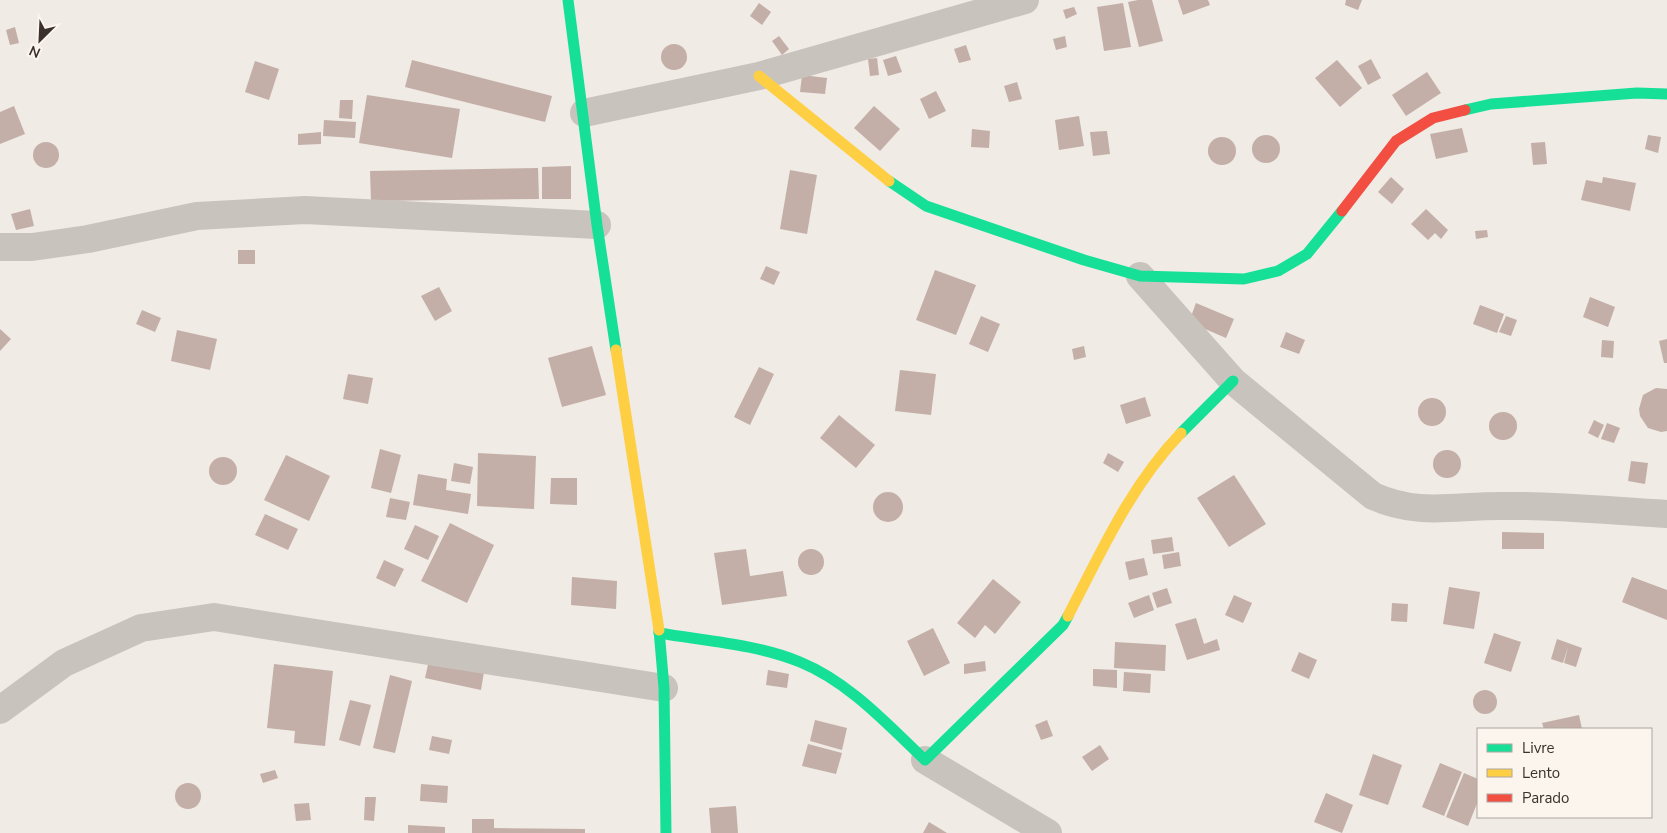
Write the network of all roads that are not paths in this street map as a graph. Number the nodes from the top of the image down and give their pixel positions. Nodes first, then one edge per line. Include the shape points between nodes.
1 (568, 0) edge
2 (1024, 0) edge
3 (759, 76) junction
4 (1667, 94) edge
5 (584, 112) junction
6 (597, 225) junction
7 (0, 247) edge
8 (1140, 276) junction
9 (1233, 381) junction
10 (1667, 514) edge
11 (659, 633) junction
12 (664, 688) junction
13 (0, 710) edge
14 (925, 760) junction
15 (666, 833) edge
16 (1048, 833) edge

1 - 5 street
2 - 3 street
3 - 5 street
3 - 8 street via 900,190 926,206
4 - 8 street via 1637,93 1491,104 1433,118 1396,140 1307,254 1278,270 1244,279
5 - 6 street
6 - 7 street via 305,210 197,216 88,239 32,247
6 - 11 street
8 - 9 street
9 - 10 street via 1373,496 1393,506 1416,509 1501,506
9 - 14 street via 1169,446 1126,504 1063,625
11 - 12 street
11 - 14 street via 779,655 824,674 859,698
12 - 13 street via 214,617 141,628 64,664
12 - 15 street
14 - 16 street

